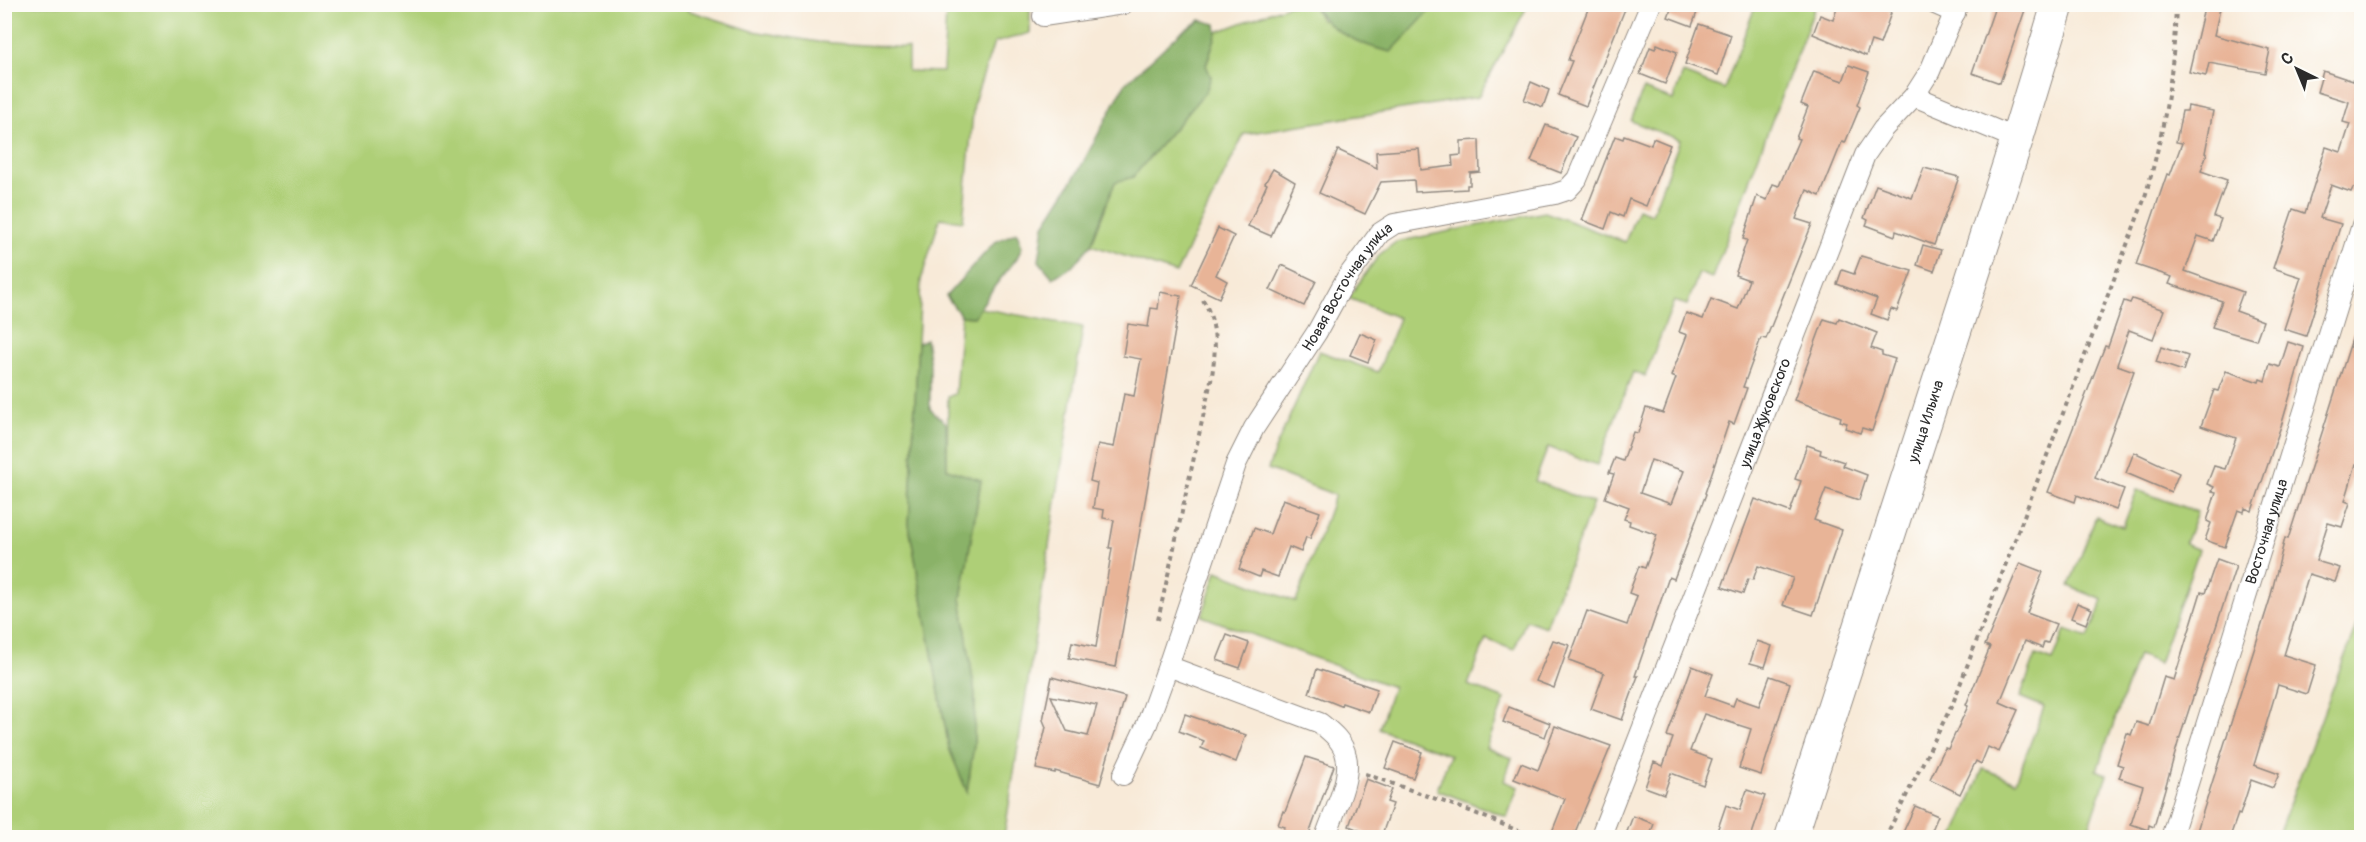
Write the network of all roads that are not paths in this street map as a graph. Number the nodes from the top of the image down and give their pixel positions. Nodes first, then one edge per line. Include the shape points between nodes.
1 (1123, 4) edge
2 (1651, 4) edge
3 (1935, 4) edge
4 (2058, 4) edge
5 (1957, 9) edge
6 (1043, 16) dead end
7 (1914, 96) junction
8 (2017, 139) junction
9 (2361, 225) edge
10 (1168, 666) junction
11 (1123, 775) dead end
12 (1324, 837) edge
13 (1600, 837) edge
14 (1791, 837) edge
15 (2171, 837) edge

1 - 6 street
2 - 10 street, Новая Восточная улица via 1577,179 1567,190 1394,224 1380,233 1346,279 1236,464
3 - 5 street
4 - 8 main road, улица Ильича
5 - 7 street, улица Жуковского via 1930,72
7 - 8 street
7 - 13 street, улица Жуковского via 1865,155
8 - 14 main road, улица Ильича
9 - 15 street, Восточная улица
10 - 11 street, Новая Восточная улица
10 - 12 street via 1320,723 1336,736 1346,754 1348,768

